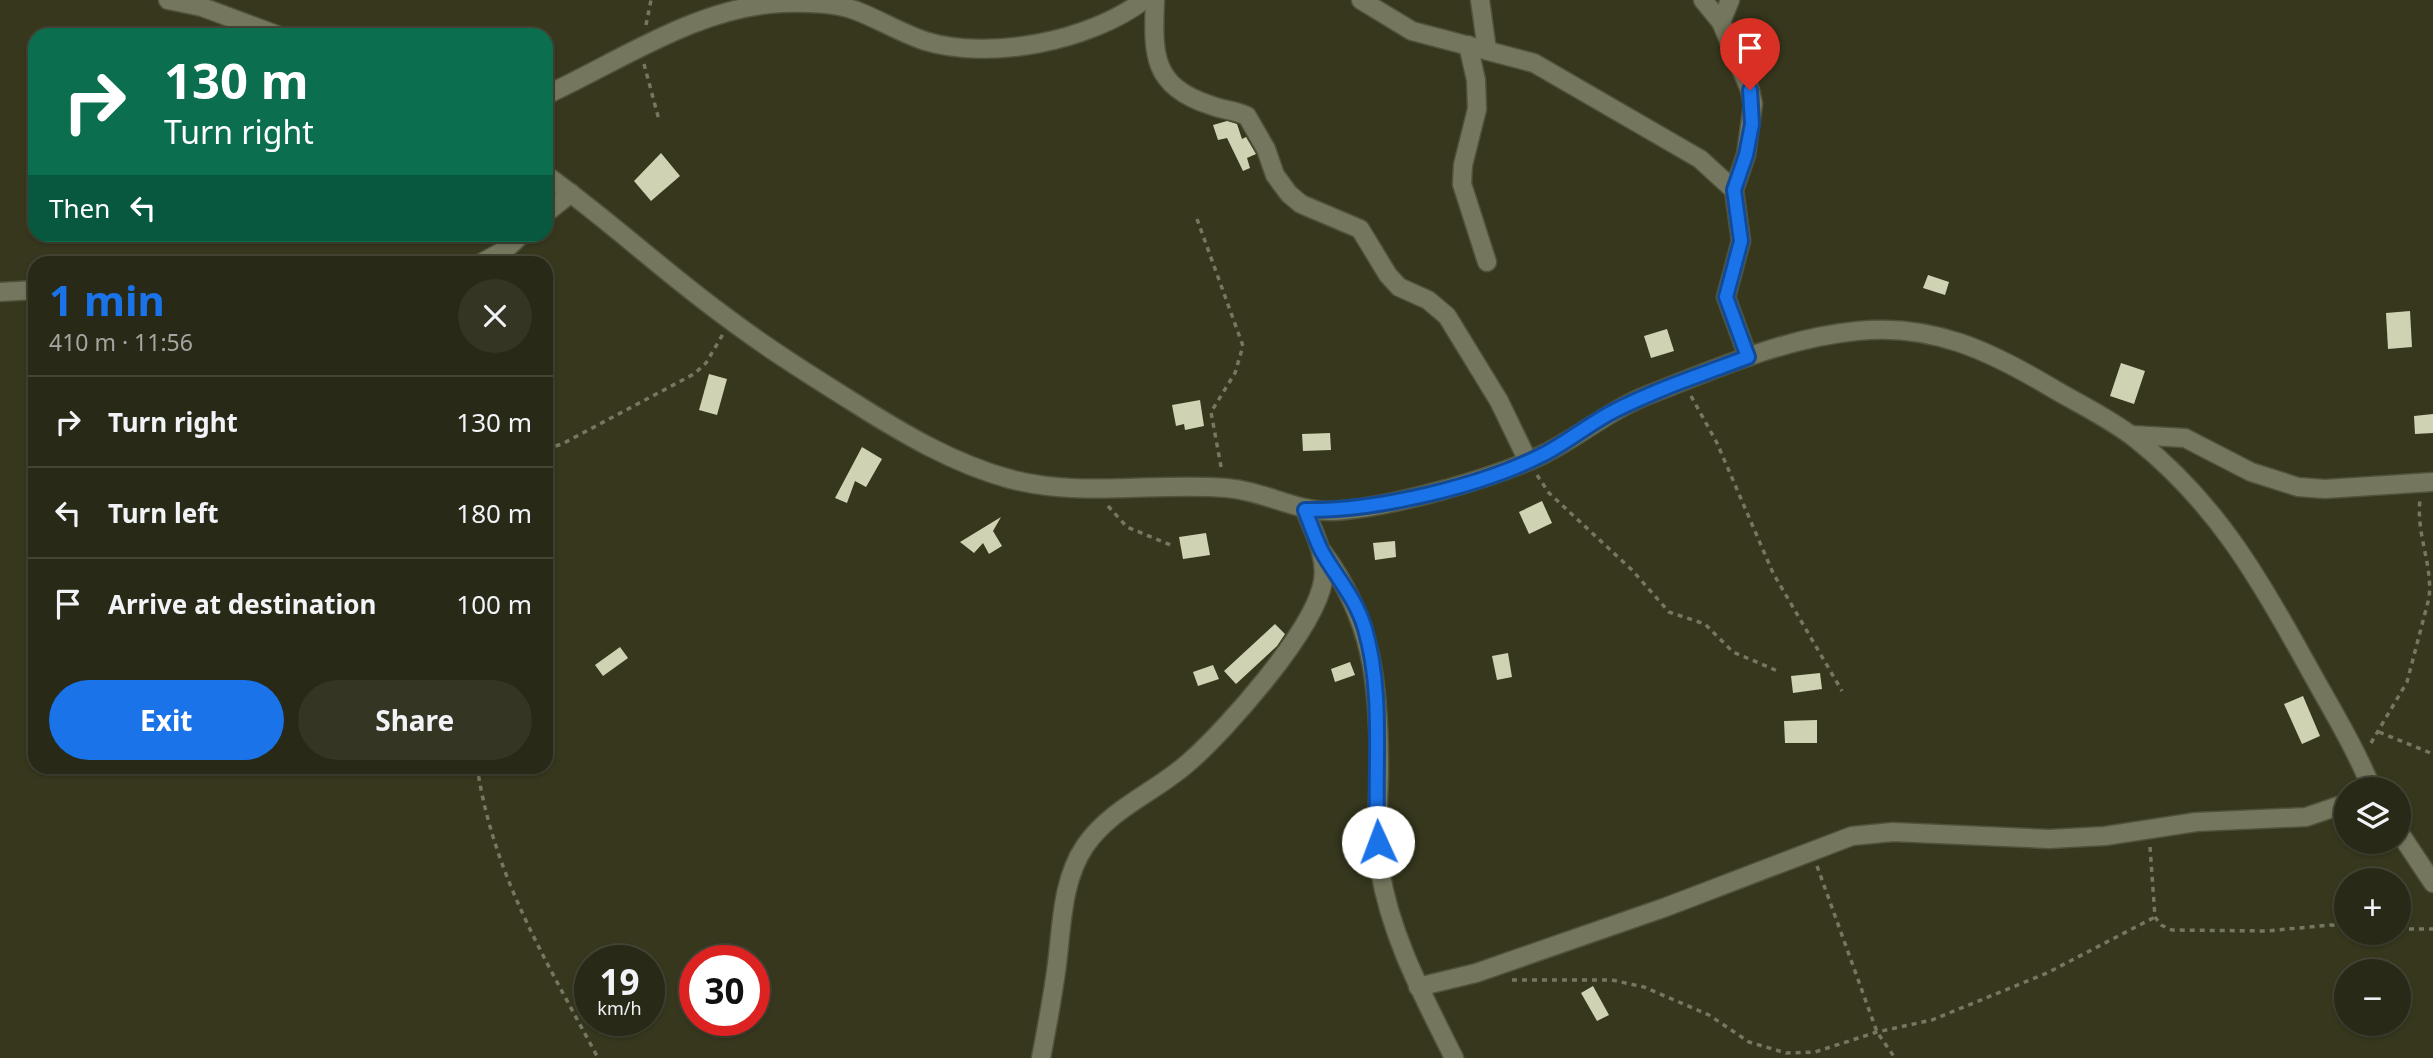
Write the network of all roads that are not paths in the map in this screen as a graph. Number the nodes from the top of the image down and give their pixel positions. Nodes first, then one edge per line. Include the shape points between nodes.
1 (168, 0) edge
2 (1143, 0) edge
3 (1155, 0) edge
4 (1361, 0) edge
5 (1480, 0) edge
6 (1703, 0) edge
7 (1730, 0) edge
8 (1721, 22) junction
9 (258, 28) edge
10 (1468, 45) junction
11 (1487, 50) junction
12 (553, 92) edge
13 (553, 180) edge
14 (1734, 190) junction
15 (571, 193) junction
16 (553, 207) edge
17 (514, 242) edge
18 (494, 256) edge
19 (1487, 262) dead end
20 (28, 290) edge
21 (0, 292) edge
22 (1748, 357) junction
23 (2132, 435) junction
24 (1528, 461) junction
25 (2427, 481) edge
26 (1305, 510) junction
27 (1322, 551) junction
28 (2367, 777) edge
29 (2334, 807) edge
30 (2411, 850) edge
31 (2433, 883) edge
32 (1419, 987) junction
33 (1041, 1058) edge
34 (1454, 1058) edge

1 - 9 street
2 - 12 street via 1102,24 1038,43 960,47 929,42 854,9 785,3 736,9
3 - 24 street via 1155,60 1164,79 1191,98 1247,116 1289,194 1301,204 1360,229 1399,287 1428,300 1447,316 1499,401
4 - 10 street via 1412,31
5 - 11 street
6 - 8 street
7 - 8 street
8 - 14 street via 1753,104 1746,155
10 - 11 street
10 - 19 street via 1477,109 1462,184
11 - 14 street via 1553,73 1700,159
13 - 15 street
14 - 22 street via 1741,241 1726,297
15 - 16 street
15 - 26 street via 728,319 878,418 934,449 1008,479 1091,491 1226,488
17 - 18 street
20 - 21 street
22 - 23 street via 1861,330 1963,341 2000,357
22 - 24 street via 1612,412
23 - 25 street via 2185,438 2251,472 2298,487
23 - 28 street via 2222,523 2265,589
24 - 26 street via 1455,486 1362,508
26 - 27 street
27 - 32 street via 1349,589 1365,628 1373,670 1380,869 1394,932
27 - 33 street via 1323,583 1317,599 1276,666 1187,764 1102,823 1083,848 1068,884
29 - 32 street via 2306,817 2196,822 2049,839 1893,832 1852,836 1666,908 1476,973
30 - 31 street
32 - 34 street

